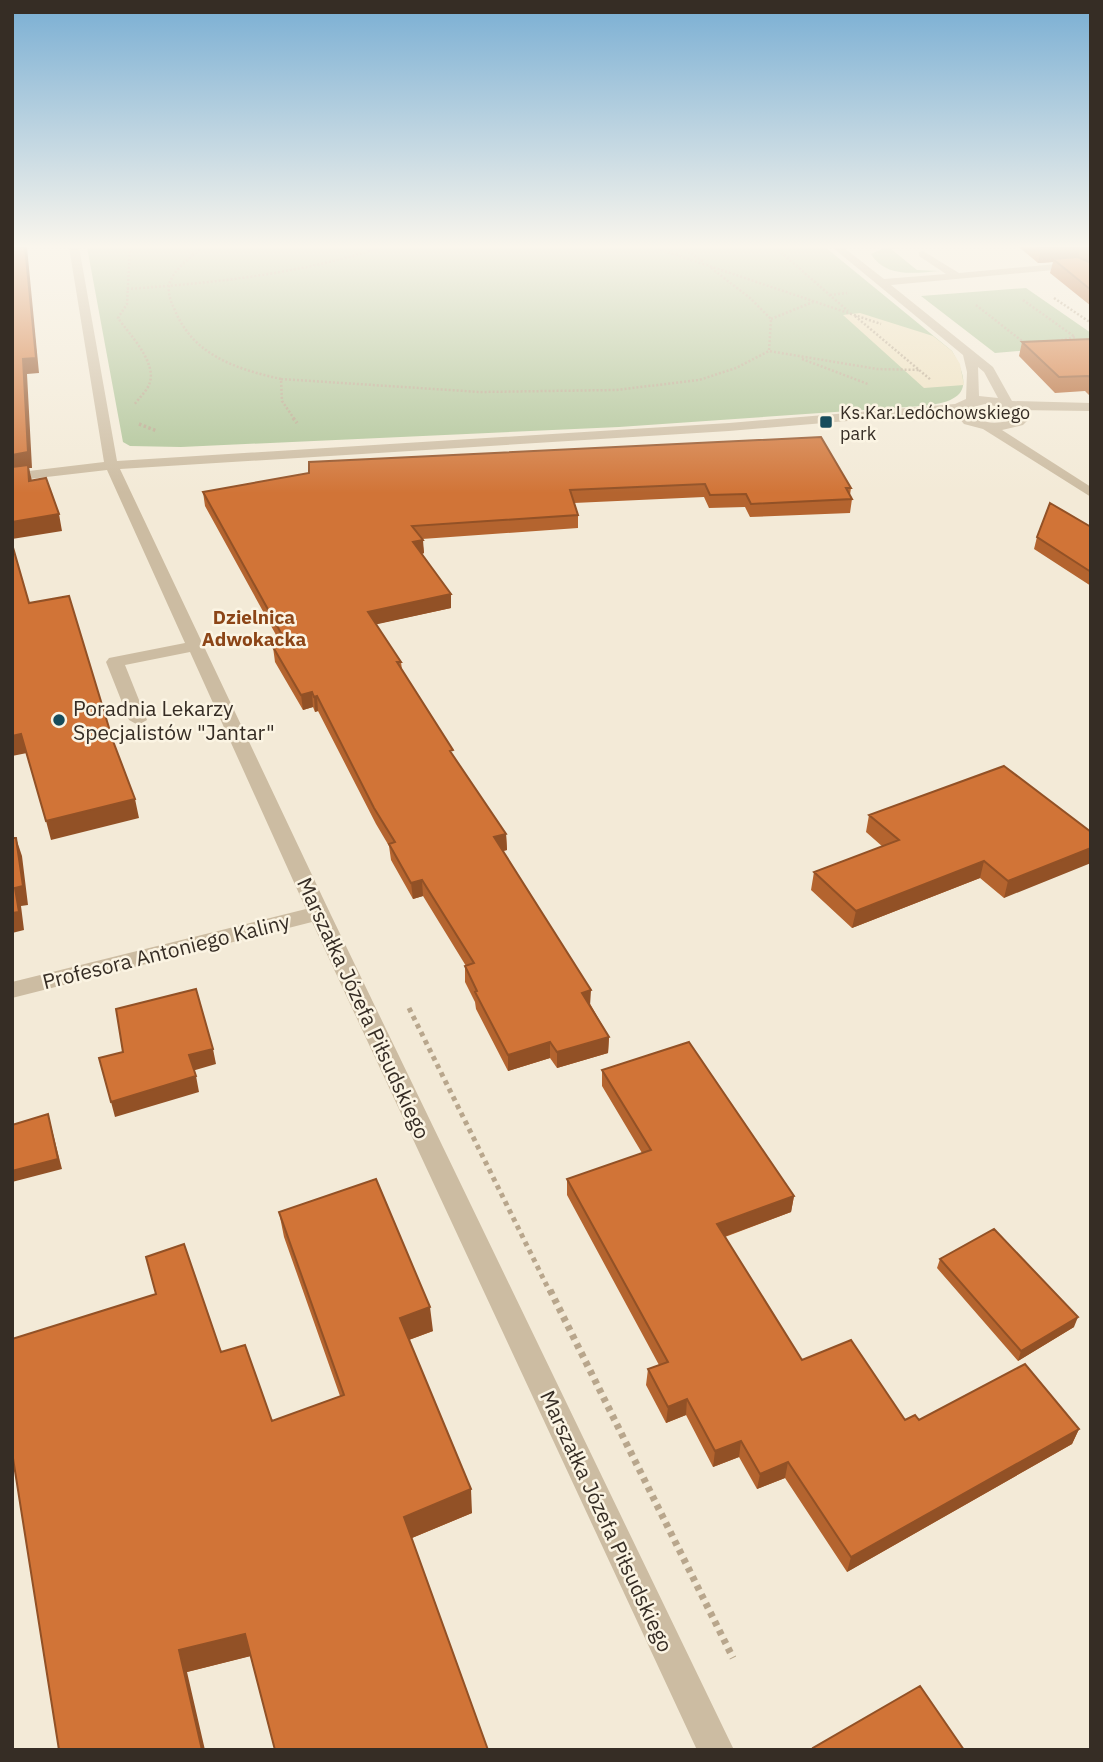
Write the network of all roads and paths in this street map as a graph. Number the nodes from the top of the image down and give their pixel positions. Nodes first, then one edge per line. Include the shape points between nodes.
1 (88, 329) edge
2 (125, 329) edge
3 (183, 329) edge
4 (770, 329) edge
5 (870, 329) edge
6 (938, 329) edge
7 (1006, 329) edge
8 (1064, 329) edge
9 (1052, 342) edge
10 (1020, 348) dead end
11 (769, 351) junction
12 (969, 354) junction
13 (920, 370) junction
14 (281, 379) junction
15 (932, 381) dead end
16 (972, 401) junction
17 (1011, 405) junction
18 (958, 408) junction
19 (1091, 409) edge
20 (132, 411) dead end
21 (132, 420) dead end
22 (849, 421) junction
23 (970, 421) junction
24 (985, 425) junction
25 (1026, 427) junction
26 (162, 432) dead end
27 (303, 432) dead end
28 (111, 464) junction
29 (12, 477) edge
30 (1069, 480) junction
31 (1091, 493) edge
32 (195, 646) junction
33 (138, 720) dead end
34 (319, 913) junction
35 (12, 990) edge
36 (404, 998) dead end
37 (733, 1658) dead end
38 (716, 1750) edge

1 - 28 street, Marszałka Józefa Piłsudskiego
2 - 20 path via 152,369 150,383
3 - 14 path via 193,343 228,363
4 - 11 path
5 - 13 path
6 - 12 street
7 - 10 path via 1029,347
8 - 9 path via 1075,337
11 - 13 path via 877,369
11 - 14 path via 730,370 688,381 564,393 423,392
12 - 16 street
12 - 17 street via 989,370
13 - 15 path
14 - 27 path via 282,401
16 - 17 street
16 - 18 street
17 - 19 street
17 - 25 street via 1021,410
18 - 22 street
18 - 23 street
19 - 25 street
21 - 26 path
22 - 23 street
22 - 28 street
23 - 24 street
24 - 25 street
24 - 30 street
25 - 30 street
28 - 29 street
28 - 32 street, Marszałka Józefa Piłsudskiego
30 - 31 street
32 - 33 street via 115,662
32 - 34 street, Marszałka Józefa Piłsudskiego
34 - 35 street, Profesora Antoniego Kaliny
34 - 38 street, Marszałka Józefa Piłsudskiego
36 - 37 path

